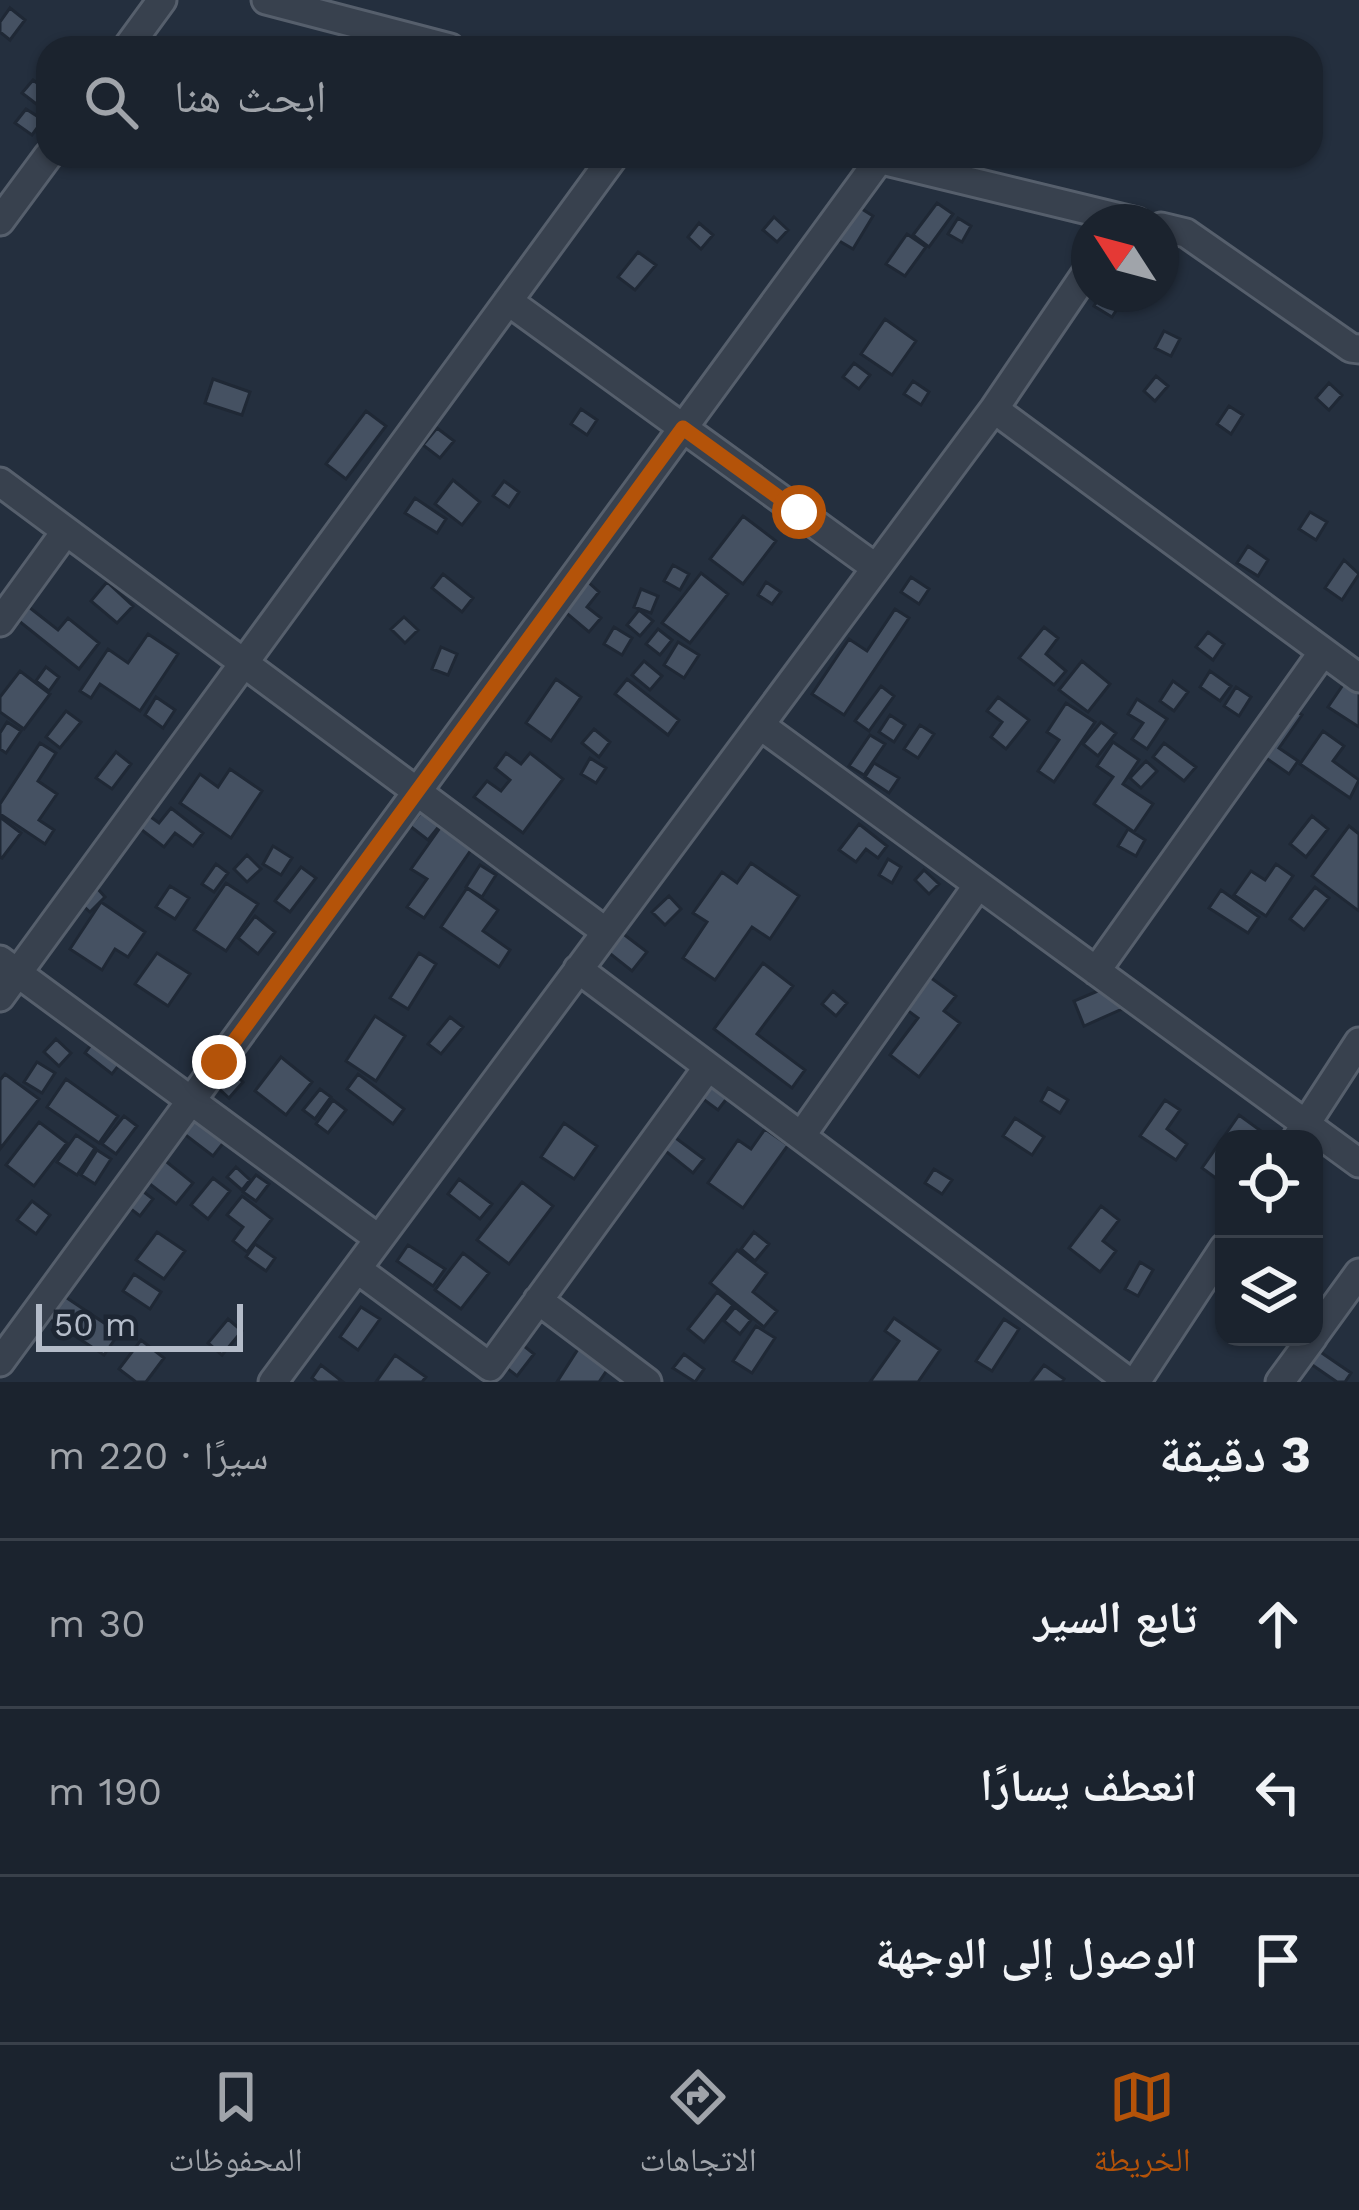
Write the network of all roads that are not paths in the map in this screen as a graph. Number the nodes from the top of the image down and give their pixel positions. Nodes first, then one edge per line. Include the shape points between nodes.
1 (162, 0) edge
2 (266, 0) edge
3 (136, 36) edge
4 (404, 36) edge
5 (39, 168) edge
6 (605, 168) edge
7 (865, 168) edge
8 (912, 168) edge
9 (1071, 207) edge
10 (0, 221) edge
11 (1179, 231) edge
12 (1071, 296) edge
13 (508, 302) junction
14 (1359, 349) edge
15 (994, 409) junction
16 (683, 428) junction
17 (0, 482) edge
18 (66, 531) junction
19 (876, 568) junction
20 (0, 622) edge
21 (1323, 652) junction
22 (244, 664) junction
23 (1359, 678) edge
24 (760, 725) junction
25 (417, 792) junction
26 (978, 885) junction
27 (606, 932) junction
28 (9, 966) edge
29 (578, 969) junction
30 (1096, 970) junction
31 (0, 997) edge
32 (1359, 1042) edge
33 (708, 1066) junction
34 (191, 1101) junction
35 (1300, 1130) edge
36 (1302, 1130) edge
37 (801, 1136) junction
38 (1323, 1143) edge
39 (1359, 1162) edge
40 (379, 1238) junction
41 (1215, 1259) edge
42 (357, 1269) junction
43 (1359, 1273) edge
44 (538, 1300) junction
45 (1323, 1322) edge
46 (1306, 1346) edge
47 (0, 1363) edge
48 (1120, 1379) edge
49 (273, 1382) edge
50 (647, 1382) edge
51 (1280, 1382) edge

1 - 3 street
2 - 4 street
5 - 10 street
6 - 13 street
7 - 16 street
8 - 9 street
11 - 14 street
12 - 15 street
13 - 16 street
13 - 22 street
15 - 19 street
15 - 21 street
16 - 19 street
16 - 25 street
17 - 18 street
18 - 20 street
18 - 22 street
19 - 24 street
21 - 23 street
21 - 30 street
22 - 25 street
22 - 28 street
24 - 26 street
24 - 27 street
25 - 27 street
25 - 34 street
26 - 30 street
26 - 37 street
27 - 29 street
28 - 31 street
28 - 34 street
29 - 33 street
29 - 40 street
30 - 35 street
32 - 36 street
33 - 37 street
33 - 44 street
34 - 40 street
34 - 47 street
37 - 48 street
38 - 39 street
40 - 42 street
41 - 48 street
42 - 44 street via 490,1367
42 - 49 street
43 - 45 street
44 - 50 street
46 - 51 street

